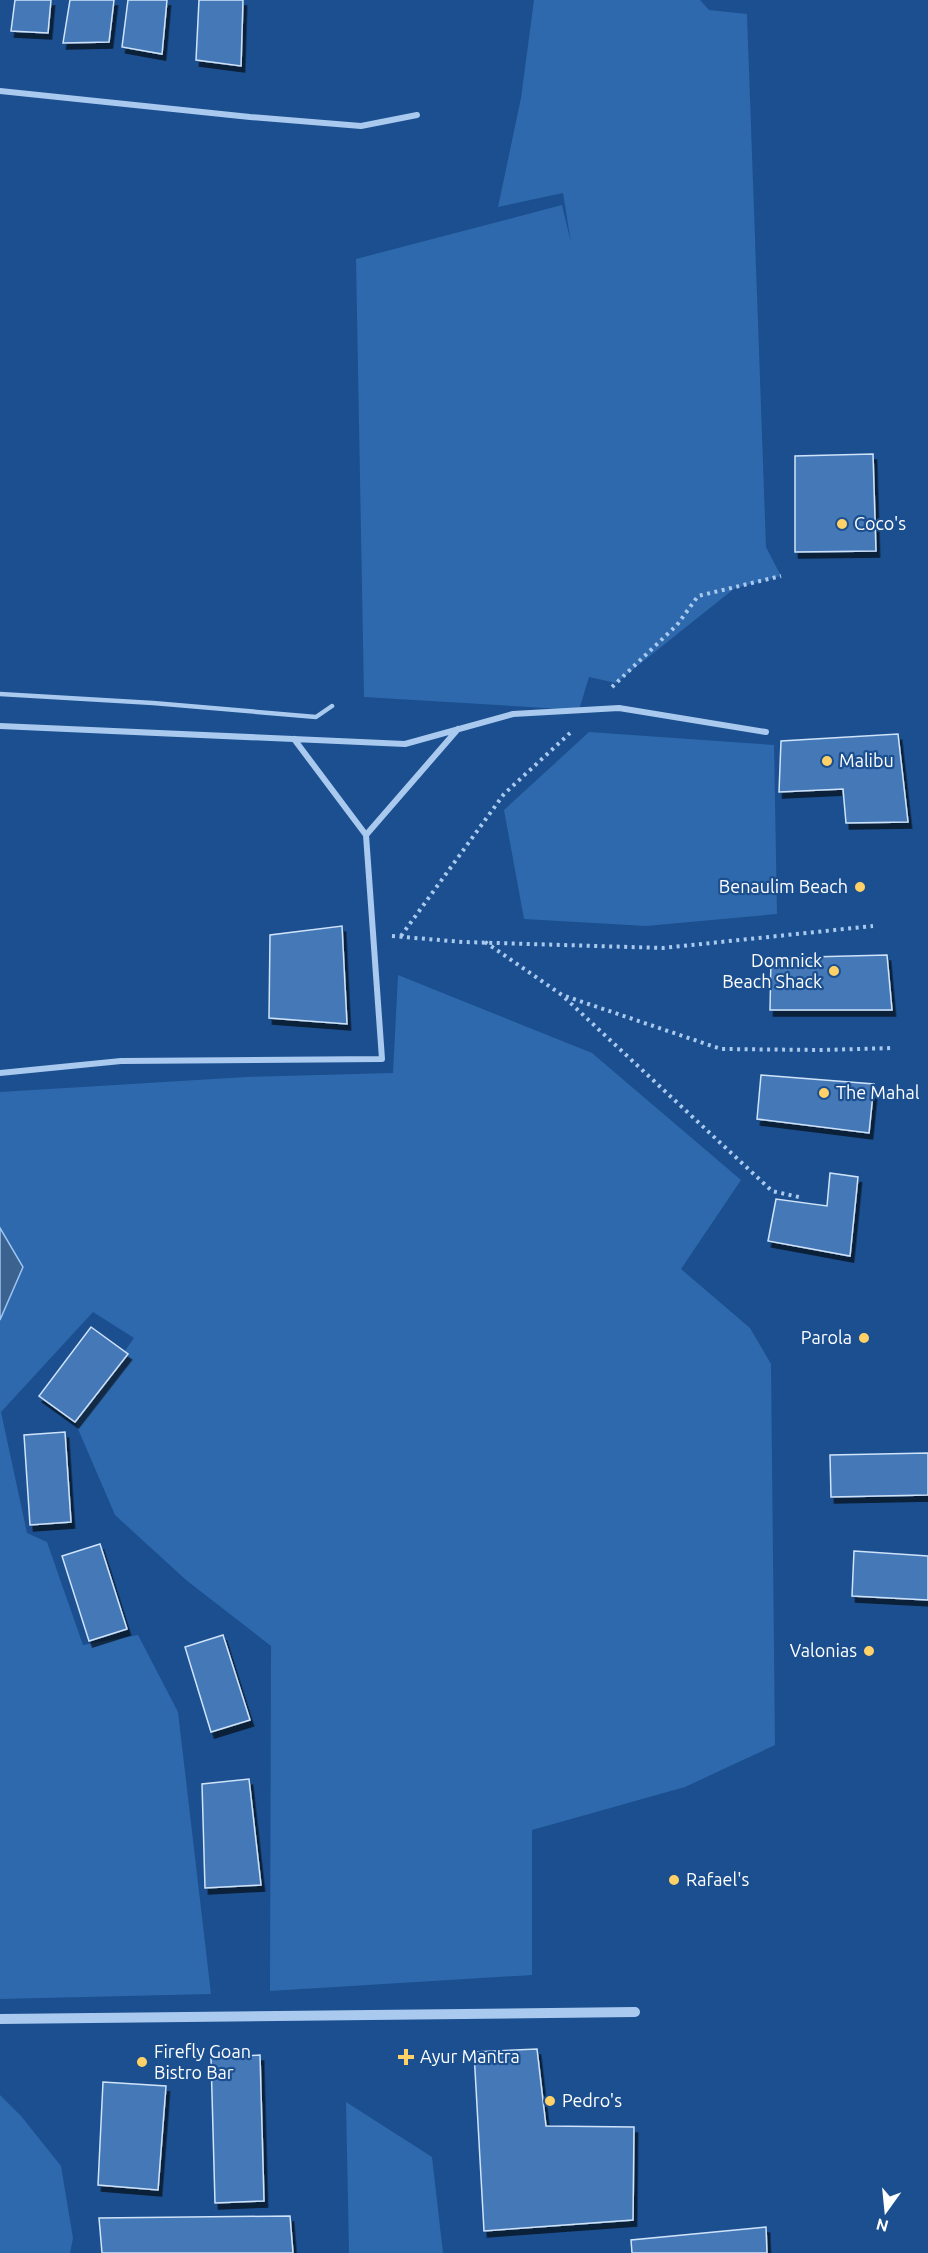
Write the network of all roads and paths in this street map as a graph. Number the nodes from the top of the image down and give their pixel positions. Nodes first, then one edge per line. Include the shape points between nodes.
1 (0, 91) edge
2 (417, 115) dead end
3 (781, 576) dead end
4 (0, 694) edge
5 (332, 706) dead end
6 (588, 710) junction
7 (0, 726) edge
8 (459, 729) junction
9 (570, 732) dead end
10 (766, 732) dead end
11 (294, 739) junction
12 (366, 835) junction
13 (873, 926) dead end
14 (373, 935) junction
15 (401, 937) junction
16 (485, 942) junction
17 (562, 995) junction
18 (894, 1048) dead end
19 (0, 1073) edge
20 (803, 1197) dead end
21 (635, 2012) dead end
22 (0, 2019) edge

1 - 2 street via 361,126
3 - 6 path via 698,596 677,625
4 - 5 lane via 316,717
6 - 8 street via 513,714
6 - 10 street via 619,708
7 - 11 street
8 - 11 street via 405,744
8 - 12 street
9 - 15 path via 504,794
11 - 12 street
12 - 14 street
13 - 16 path via 663,948
14 - 15 path
14 - 19 street via 382,1059 121,1061
15 - 16 path
16 - 17 path
17 - 18 path via 721,1049
17 - 20 path via 772,1191
21 - 22 street

